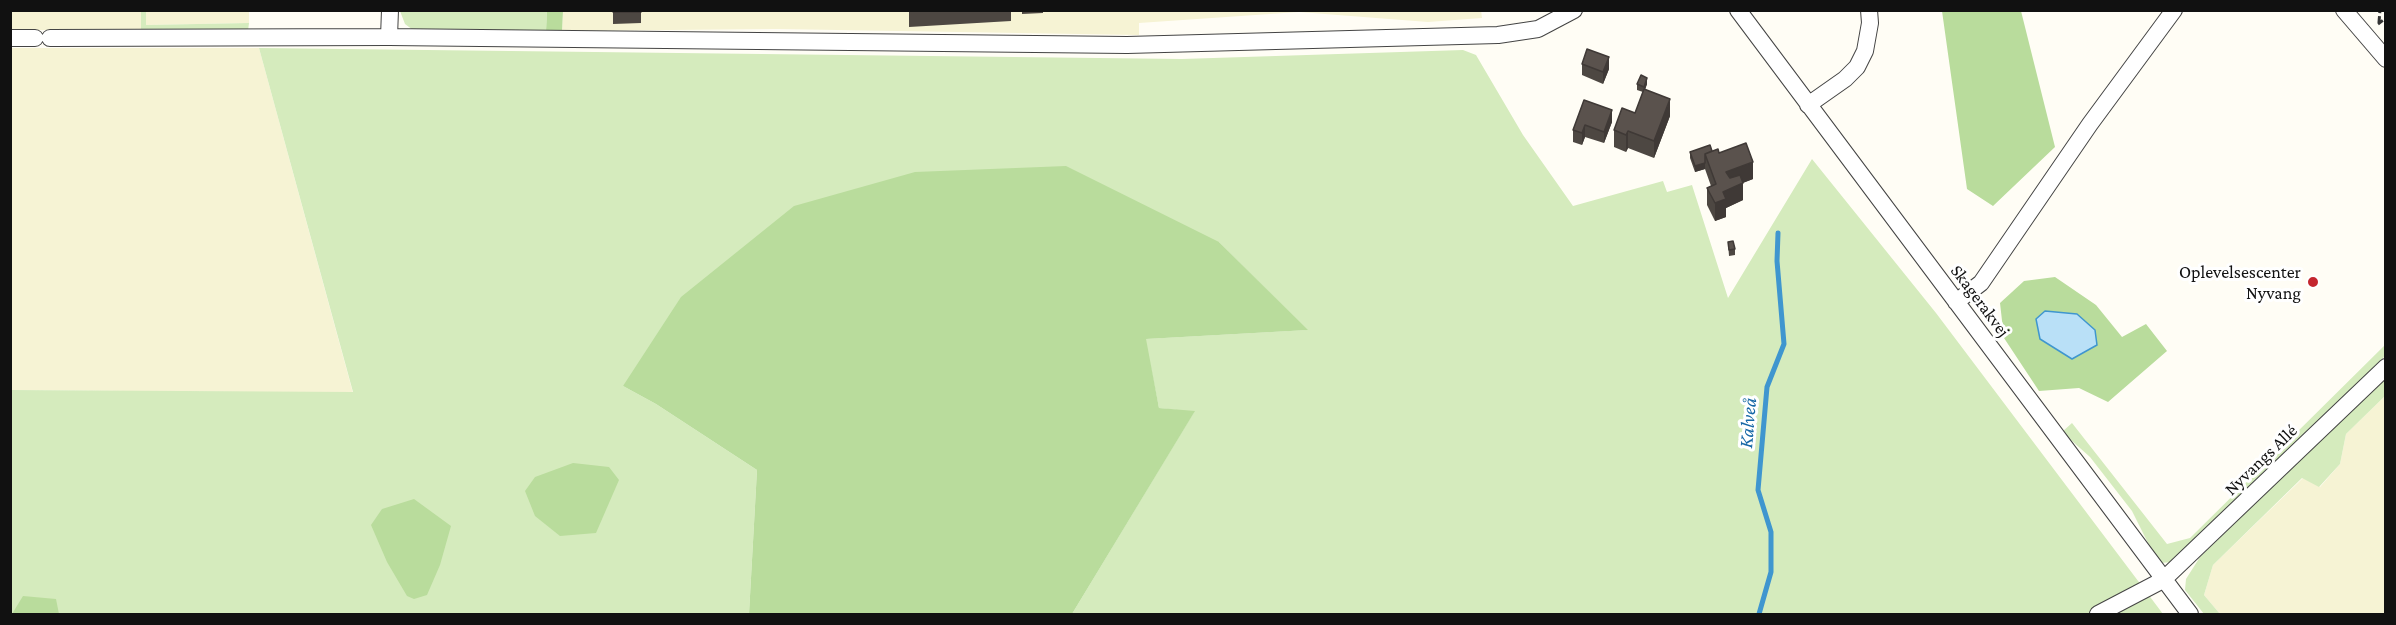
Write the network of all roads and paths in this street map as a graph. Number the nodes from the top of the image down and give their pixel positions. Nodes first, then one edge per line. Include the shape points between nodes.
1 (390, 10) edge
2 (1574, 10) edge
3 (1738, 10) edge
4 (1869, 10) edge
5 (2174, 10) edge
6 (2344, 10) edge
7 (2380, 10) edge
8 (2379, 24) dead end
9 (389, 37) junction
10 (10, 38) edge
11 (2385, 59) edge
12 (1808, 105) junction
13 (1956, 302) junction
14 (2385, 367) edge
15 (2163, 580) junction
16 (2098, 615) edge
17 (2190, 615) edge

1 - 9 street
2 - 9 street via 1538,28 1498,35 1127,45
3 - 12 street, Skagerakvej
4 - 12 street via 1865,51 1857,67
5 - 13 street via 1981,282
6 - 11 street
7 - 8 path
9 - 10 street
12 - 13 street, Skagerakvej
13 - 15 street, Skagerakvej
14 - 15 street, Nyvangs Allé
15 - 16 street, Nyvangs Allé
15 - 17 street, Skagerakvej

